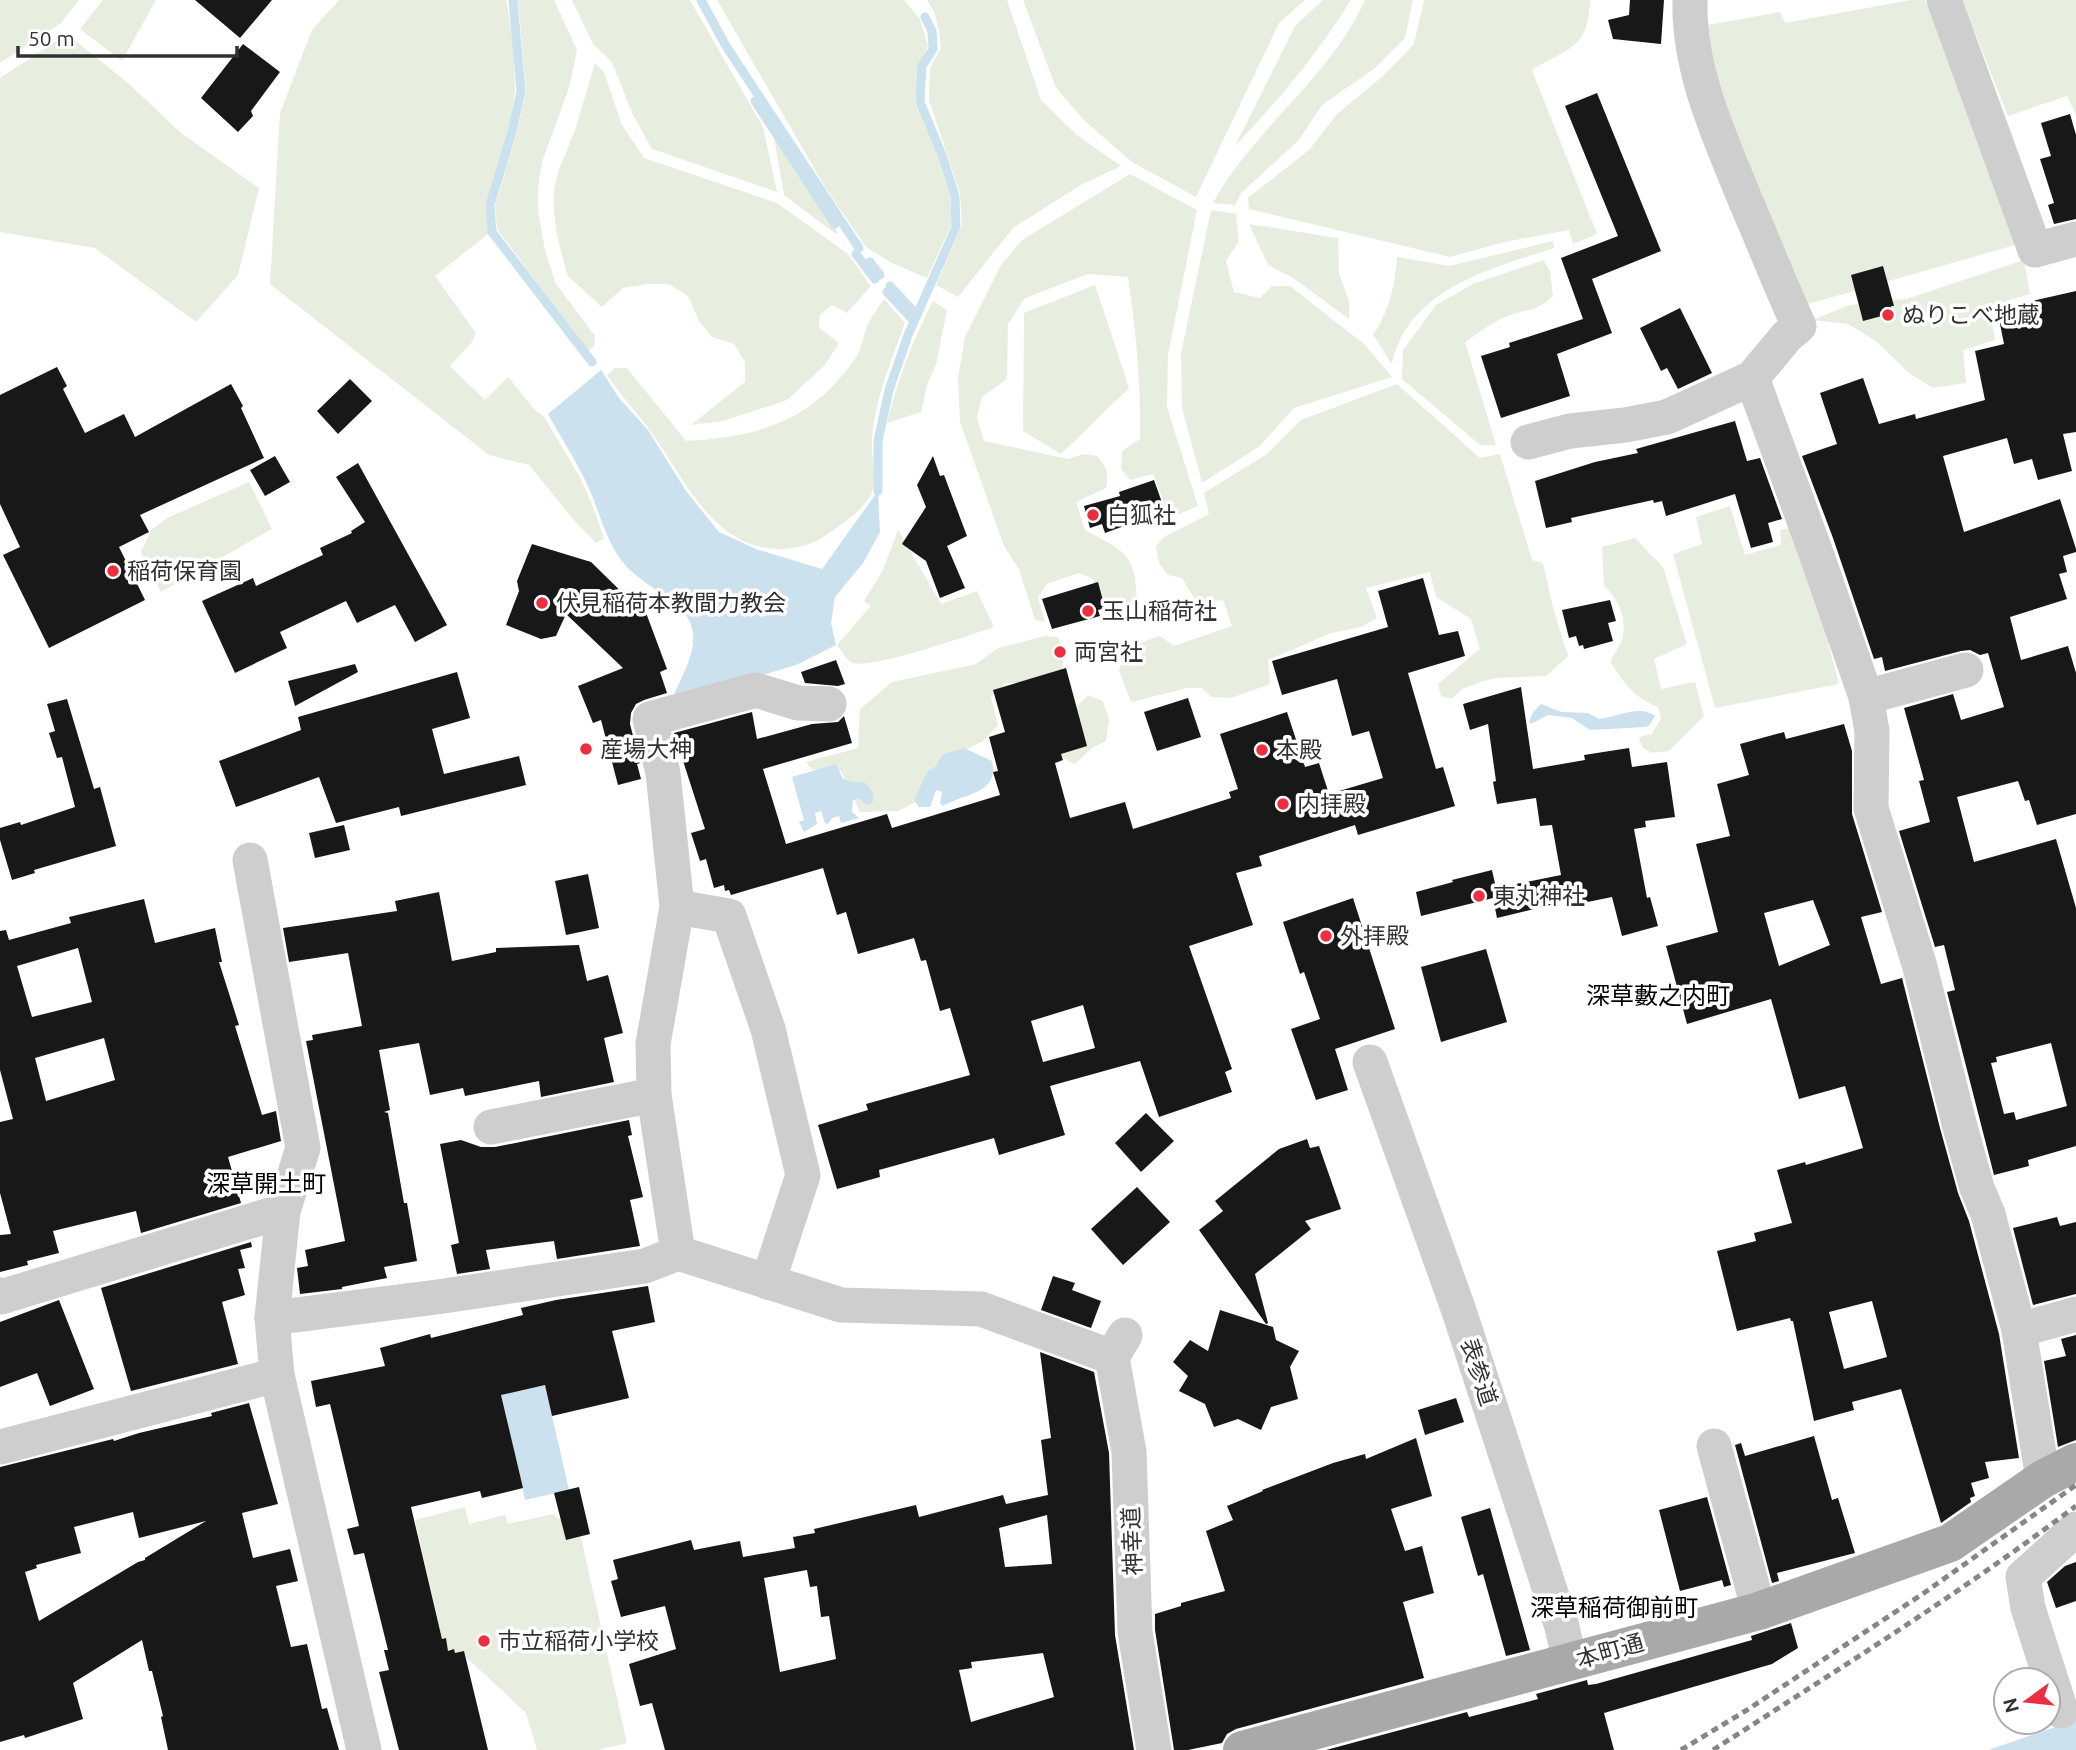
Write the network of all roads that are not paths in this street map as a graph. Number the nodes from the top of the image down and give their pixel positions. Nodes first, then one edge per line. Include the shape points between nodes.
1 (1690, 0) edge
2 (1944, 0) edge
3 (2076, 239) edge
4 (1752, 378) junction
5 (1528, 442) dead end
6 (1966, 670) dead end
7 (1866, 697) junction
8 (829, 704) dead end
9 (250, 860) dead end
10 (677, 907) junction
11 (1374, 1074) dead end
12 (654, 1095) junction
13 (491, 1127) dead end
14 (284, 1211) junction
15 (678, 1253) junction
16 (768, 1282) junction
17 (0, 1294) edge
18 (2076, 1314) edge
19 (272, 1318) junction
20 (2019, 1330) junction
21 (277, 1375) junction
22 (1714, 1446) dead end
23 (0, 1447) edge
24 (2060, 1471) edge
25 (2076, 1529) edge
26 (1759, 1611) junction
27 (1570, 1663) junction
28 (2047, 1666) edge
29 (364, 1750) edge
30 (1154, 1750) edge
31 (1242, 1750) edge

1 - 4 street via 1689,18 1711,117 1799,326
2 - 3 street via 2035,250
4 - 5 street via 1667,417 1570,430
4 - 7 street
6 - 7 street
7 - 20 street via 1872,731 1871,808 1920,967
8 - 10 street via 798,703 756,690 649,719 663,773
9 - 14 street via 303,1148
10 - 12 street via 653,1044
10 - 16 street via 729,916 768,1029 803,1175
11 - 27 street, 表参道 via 1459,1311
12 - 13 street
12 - 15 street
14 - 17 street
14 - 19 street
15 - 16 street
15 - 19 street via 645,1266
16 - 30 street, 神幸道 via 841,1306 981,1309 1119,1346 1129,1452 1135,1632
18 - 20 street
19 - 21 street
20 - 24 street
21 - 23 street
21 - 29 street
22 - 26 street
24 - 26 main road, 本町通 via 1951,1543
25 - 28 street via 2023,1577
26 - 27 main road, 本町通
27 - 31 main road, 本町通

